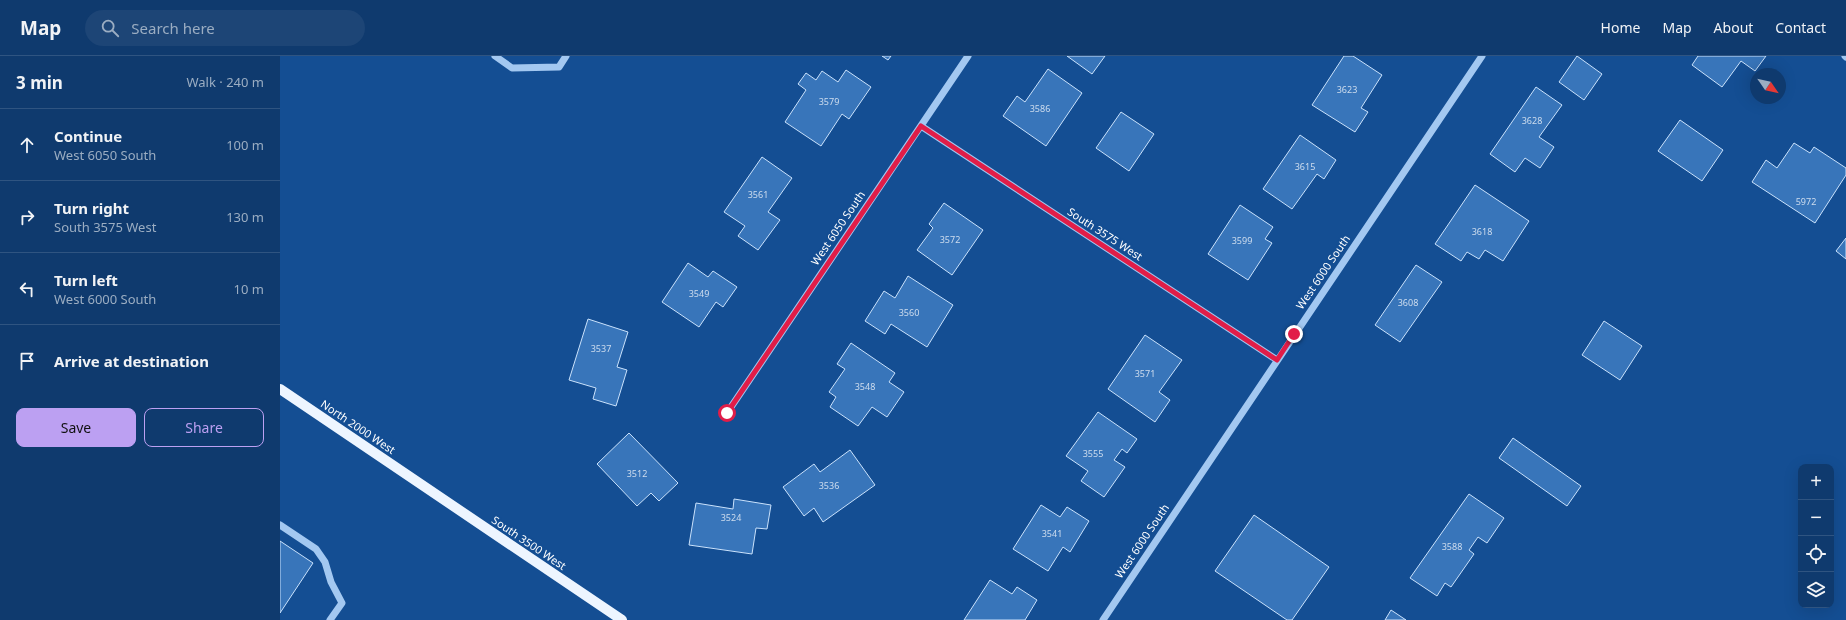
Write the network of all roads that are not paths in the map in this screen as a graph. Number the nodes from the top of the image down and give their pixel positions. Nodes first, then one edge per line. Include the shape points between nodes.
1 (495, 56) edge
2 (566, 56) edge
3 (968, 56) edge
4 (1482, 56) edge
5 (921, 126) junction
6 (1277, 360) junction
7 (280, 390) edge
8 (727, 413) dead end
9 (422, 485) joint
10 (280, 525) edge
11 (330, 620) edge
12 (622, 620) edge
13 (1102, 620) edge

1 - 2 street via 512,68 558,67
3 - 5 street, West 6050 South
4 - 6 street, West 6000 South
5 - 6 street, South 3575 West
5 - 8 street, West 6050 South
6 - 13 street, West 6000 South
7 - 9 main road, North 2000 West
9 - 12 main road, South 3500 West
10 - 11 street via 316,549 326,562 330,582 342,603

